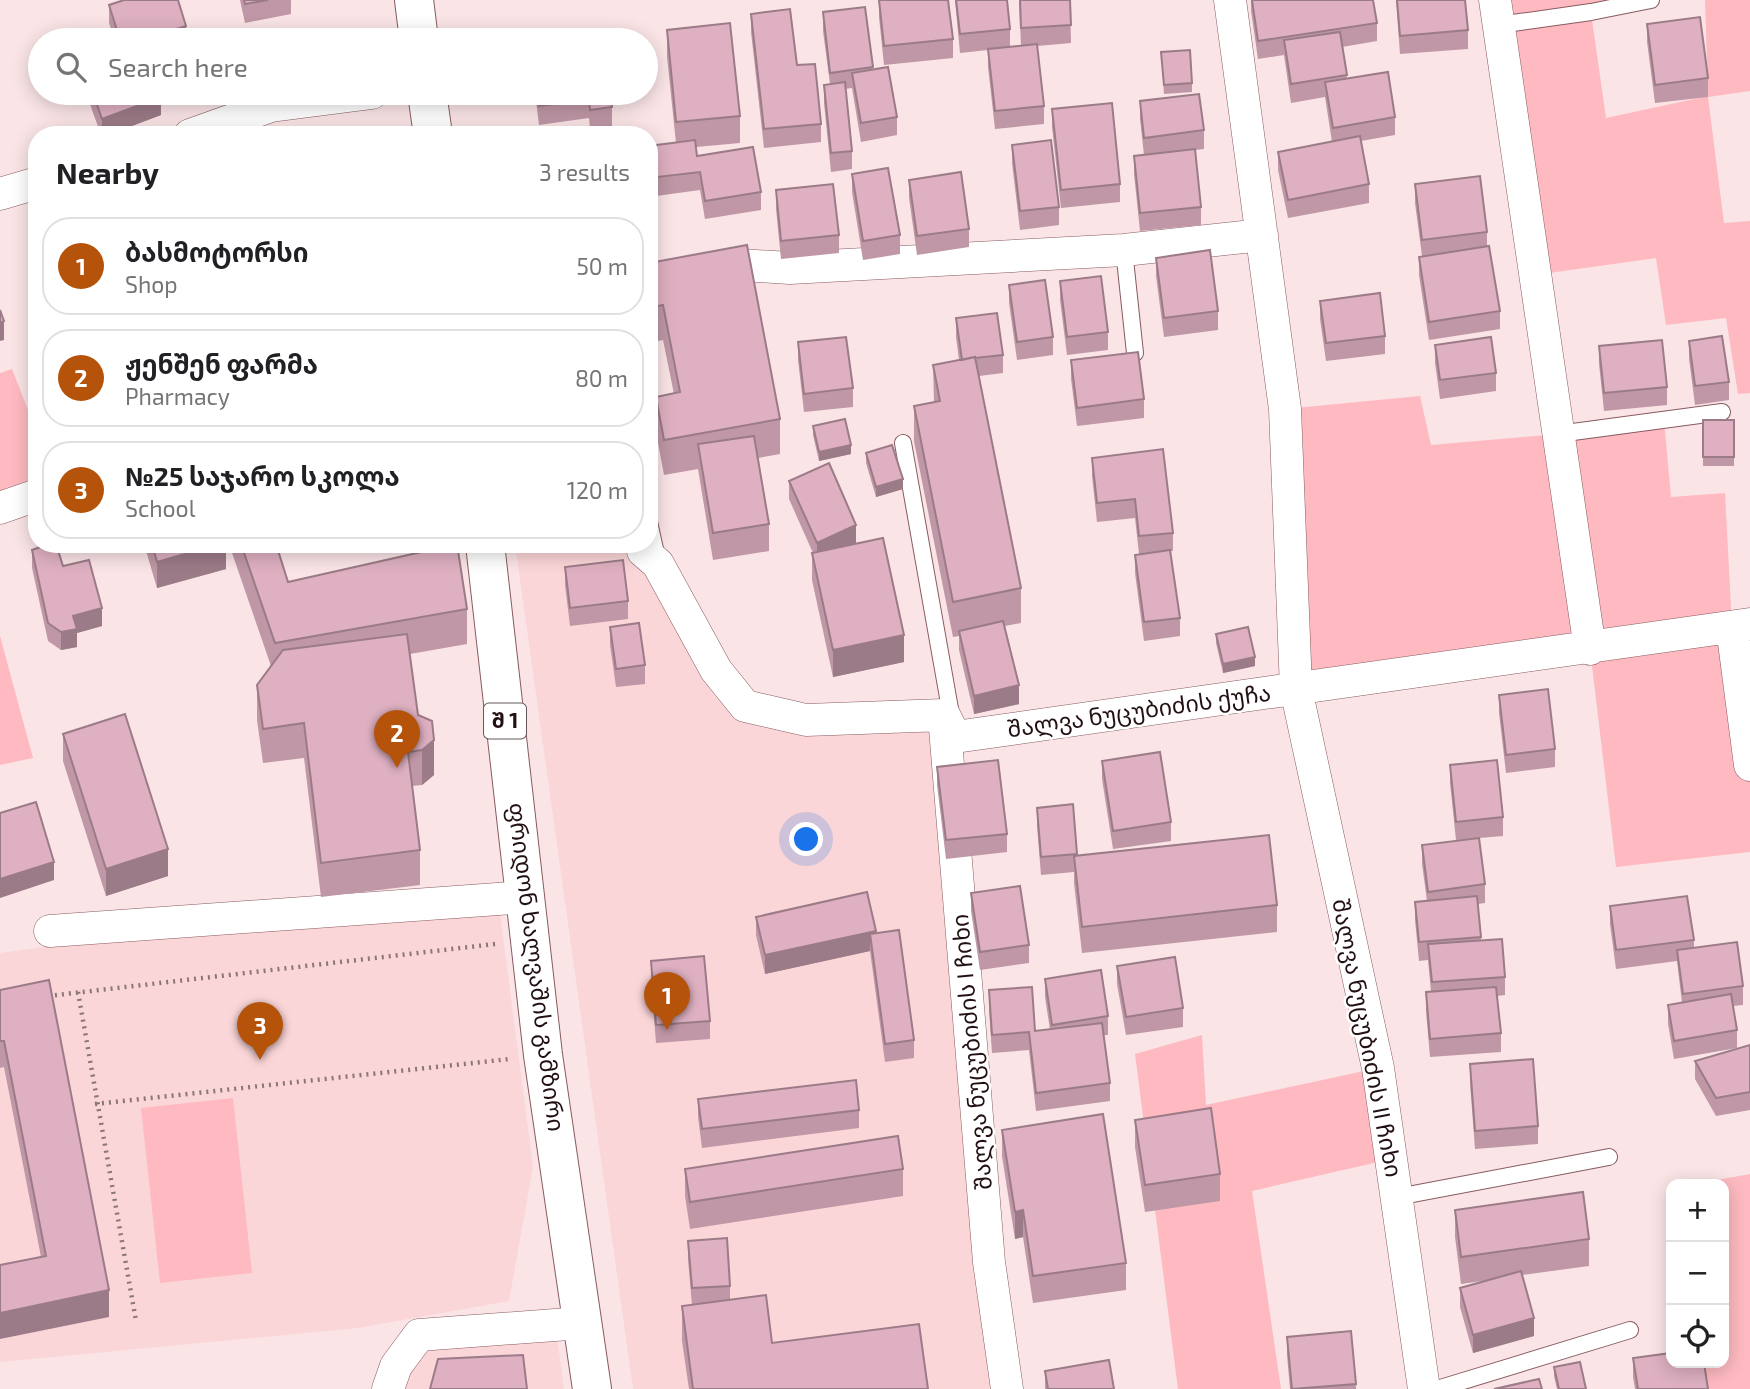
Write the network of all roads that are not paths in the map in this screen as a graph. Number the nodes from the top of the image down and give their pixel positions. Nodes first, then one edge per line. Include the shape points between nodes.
1 (414, 0) edge
2 (1230, 0) edge
3 (1651, 0) edge
4 (1497, 12) edge
5 (418, 28) edge
6 (279, 105) edge
7 (429, 105) edge
8 (215, 126) edge
9 (432, 126) edge
10 (28, 186) edge
11 (0, 194) edge
12 (1262, 235) junction
13 (1124, 250) junction
14 (734, 267) edge
15 (1135, 353) edge
16 (1722, 412) dead end
17 (1558, 434) junction
18 (903, 443) dead end
19 (28, 498) edge
20 (0, 508) edge
21 (486, 553) edge
22 (654, 553) edge
23 (1741, 625) edge
24 (1590, 649) junction
25 (1296, 689) junction
26 (949, 726) junction
27 (1750, 765) edge
28 (526, 897) junction
29 (50, 931) dead end
30 (1609, 1157) dead end
31 (1397, 1197) junction
32 (582, 1323) junction
33 (1630, 1330) dead end
34 (388, 1389) edge
35 (592, 1389) edge
36 (1007, 1389) edge
37 (1424, 1389) edge
38 (1437, 1389) edge

1 - 5 highway
2 - 12 street, შალვა ნუცუბიძის II ჩიხი
3 - 4 lane via 1591,12
4 - 17 street
6 - 8 street
7 - 9 highway
10 - 11 street
12 - 13 street
12 - 25 street, შალვა ნუცუბიძის II ჩიხი via 1285,409
13 - 14 street
13 - 15 lane
16 - 17 lane
17 - 24 street
18 - 26 lane
19 - 20 street
21 - 28 highway, ფრიდონ ხალვაშის გამზირი / შ 1
22 - 26 street, შალვა ნუცუბიძის ქუჩა via 716,670 745,706 806,720
23 - 24 street, შალვა ნუცუბიძის ქუჩა
23 - 27 street, შალვა ნუცუბიძის ქუჩა
24 - 25 street, შალვა ნუცუბიძის ქუჩა
25 - 26 street, შალვა ნუცუბიძის ქუჩა
25 - 31 street, შალვა ნუცუბიძის II ჩიხი via 1378,1068
26 - 36 street, შალვა ნუცუბიძის I ჩიხი via 989,1262
28 - 29 street
28 - 32 highway, ფრიდონ ხალვაშის გამზირი / შ 1 via 543,1055
30 - 31 lane
31 - 37 street, შალვა ნუცუბიძის II ჩიხი
32 - 34 street via 419,1335 396,1366
32 - 35 highway, ფრიდონ ხალვაშის გამზირი / შ 1
33 - 38 lane

